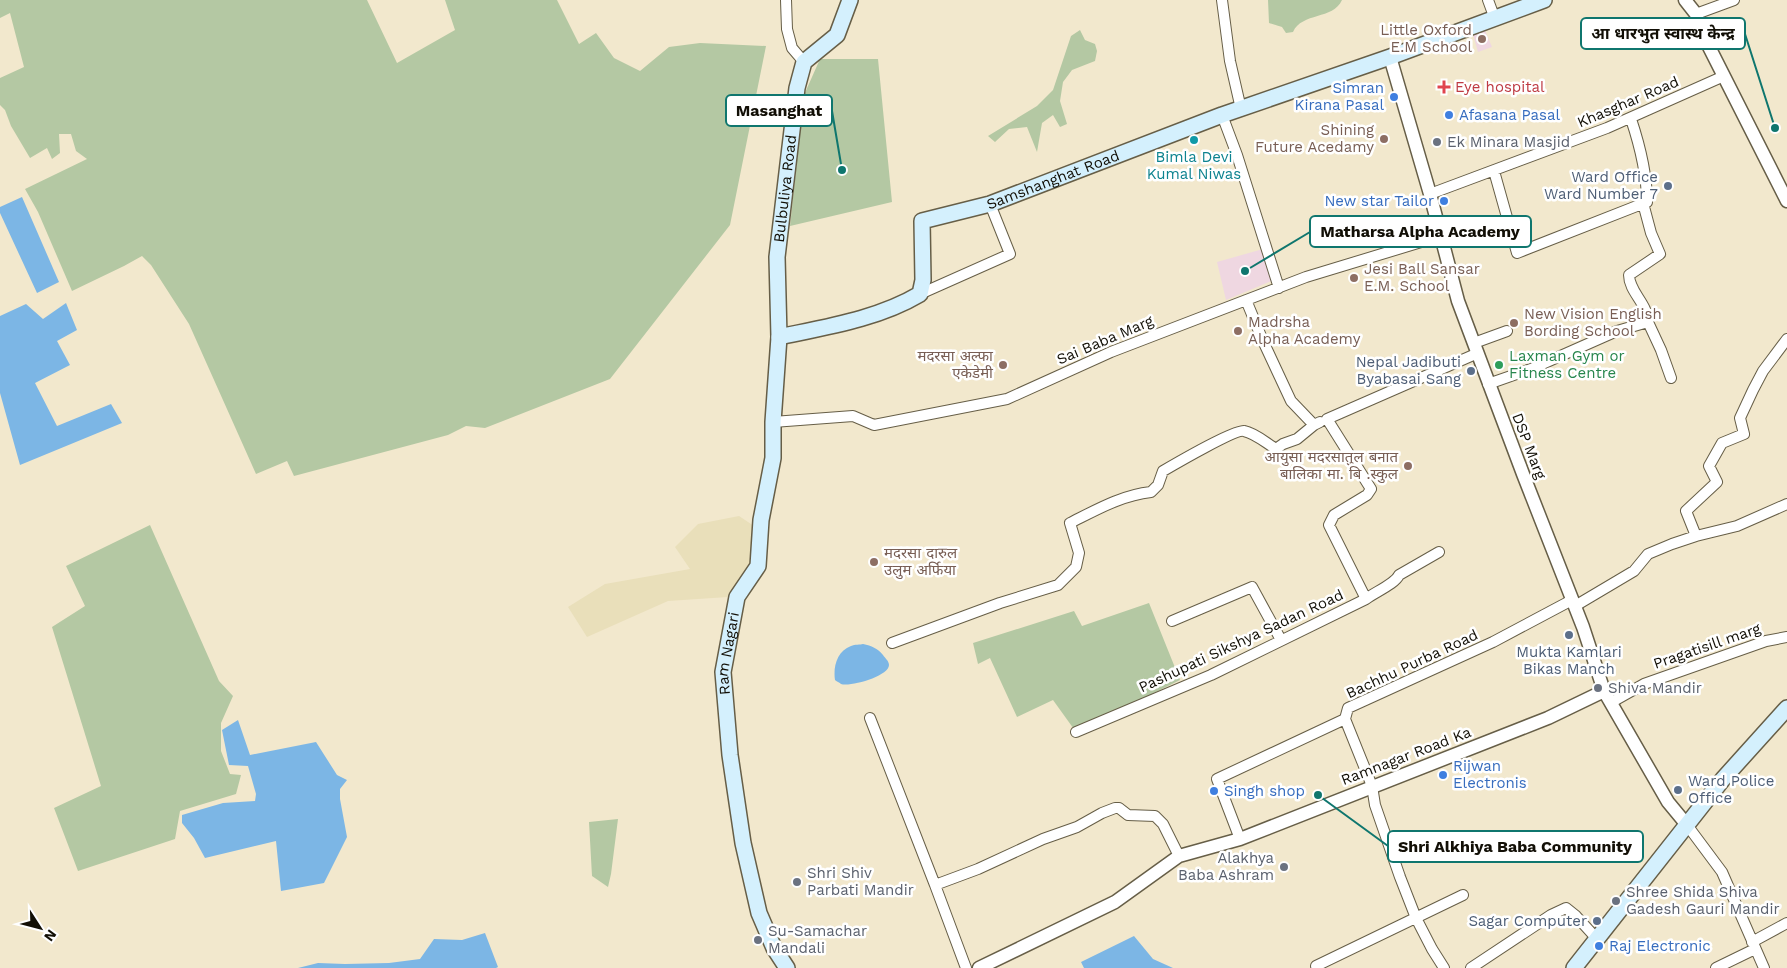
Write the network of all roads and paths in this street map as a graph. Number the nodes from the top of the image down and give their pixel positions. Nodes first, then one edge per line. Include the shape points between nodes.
1 (786, 0) edge
2 (850, 0) edge
3 (1222, 0) edge
4 (1488, 0) edge
5 (1544, 0) edge
6 (1685, 0) edge
7 (1734, 0) edge
8 (1696, 14) junction
9 (1495, 19) junction
10 (1390, 57) junction
11 (804, 62) junction
12 (1724, 76) junction
13 (1241, 110) junction
14 (1222, 115) junction
15 (1631, 119) junction
16 (1494, 171) junction
17 (1430, 194) junction
18 (1787, 202) edge
19 (1643, 203) junction
20 (990, 204) junction
21 (1441, 236) junction
22 (1279, 288) junction
23 (920, 294) junction
24 (1246, 300) junction
25 (1648, 322) junction
26 (1507, 331) dead end
27 (779, 337) junction
28 (1787, 339) edge
29 (1476, 348) junction
30 (1671, 378) dead end
31 (1488, 384) junction
32 (1327, 419) junction
33 (773, 422) junction
34 (1314, 424) junction
35 (1787, 504) edge
36 (1696, 536) junction
37 (1439, 552) dead end
38 (1366, 599) junction
39 (1574, 603) junction
40 (1172, 621) dead end
41 (1787, 637) edge
42 (1281, 640) junction
43 (892, 643) dead end
44 (1604, 690) junction
45 (1612, 702) junction
46 (1787, 708) edge
47 (870, 718) dead end
48 (1345, 719) junction
49 (1076, 732) dead end
50 (1372, 786) junction
51 (1687, 825) junction
52 (1240, 839) junction
53 (1179, 856) junction
54 (935, 885) junction
55 (1463, 894) dead end
56 (1416, 918) junction
57 (1787, 923) edge
58 (1597, 939) junction
59 (1754, 945) junction
60 (787, 968) edge
61 (966, 968) edge
62 (979, 968) edge
63 (1318, 968) edge
64 (1444, 968) edge
65 (1471, 968) edge
66 (1574, 968) edge
67 (1716, 968) edge
68 (1764, 968) edge

1 - 11 street via 787,29 792,48
2 - 11 main road via 837,35
3 - 13 street
4 - 9 street
5 - 9 main road, Samshanghat Road
6 - 8 street
7 - 8 street
8 - 12 street via 1699,27
9 - 10 main road, Samshanghat Road
10 - 13 main road, Samshanghat Road
10 - 17 street, DSP Marg
11 - 27 main road, Bulbuliya Road via 797,88 777,257
12 - 15 street, Khasghar Road
12 - 18 street
13 - 14 main road, Samshanghat Road
14 - 20 main road, Samshanghat Road
14 - 22 street
15 - 16 street, Khasghar Road
15 - 19 street via 1645,172 1647,202
16 - 17 street, Khasghar Road
16 - 19 street via 1517,254
17 - 21 street, DSP Marg
19 - 25 street via 1660,254 1629,275 1629,282 1643,305
20 - 23 main road, Samshanghat Road via 922,221 923,280
20 - 23 street via 1010,254
21 - 22 street, Sai Baba Marg
21 - 29 street, DSP Marg via 1458,301
22 - 24 street, Sai Baba Marg
23 - 27 main road via 891,308
24 - 33 street, Sai Baba Marg via 1110,352 1007,399 874,425 852,416
24 - 34 street via 1291,401
25 - 30 street
25 - 31 street via 1617,330 1531,369
26 - 29 street
27 - 33 main road, Ram Nagari
28 - 36 street via 1763,371 1740,418 1744,434 1722,443 1709,466 1717,482 1686,511
29 - 31 street, DSP Marg
29 - 32 street
31 - 39 street, DSP Marg
32 - 34 street
32 - 38 street, Pashupati Sikshya Sadan Road via 1370,490 1334,515 1329,525
33 - 60 main road, Ram Nagari via 773,458 758,566 737,597 723,672 730,755 743,843 759,913 774,948
34 - 43 street via 1298,439 1276,449 1245,431 1238,431 1163,471 1158,485 1151,492 1114,501 1070,523 1079,553 1076,567 1058,585
35 - 36 street, Bachhu Purba Road via 1737,526
36 - 39 street, Bachhu Purba Road via 1648,554 1634,571
37 - 38 street
38 - 42 street, Pashupati Sikshya Sadan Road
39 - 44 street, DSP Marg
39 - 48 street, Bachhu Purba Road via 1348,708
40 - 42 street via 1252,587
41 - 45 street, Pragatisill marg via 1766,641 1644,684
42 - 49 street, Pashupati Sikshya Sadan Road via 1211,675
44 - 45 street, DSP Marg
44 - 50 street, Ramnagar Road Ka via 1548,718
45 - 51 street, DSP Marg via 1668,802
46 - 51 main road via 1723,779
47 - 54 street
48 - 50 street
48 - 52 street, Bachhu Purba Road via 1217,779
50 - 52 street, Ramnagar Road Ka
50 - 56 street via 1375,805
51 - 58 main road
51 - 59 street via 1722,872
52 - 53 street, Ramnagar Road Ka
53 - 54 street via 1155,816 1128,815 1115,808 978,870
53 - 62 street, Ramnagar Road Ka via 1115,902
54 - 61 street
55 - 56 street
56 - 63 street via 1316,966
56 - 64 street
57 - 59 street
58 - 65 street via 1566,908
58 - 66 main road
59 - 67 street
59 - 68 street

